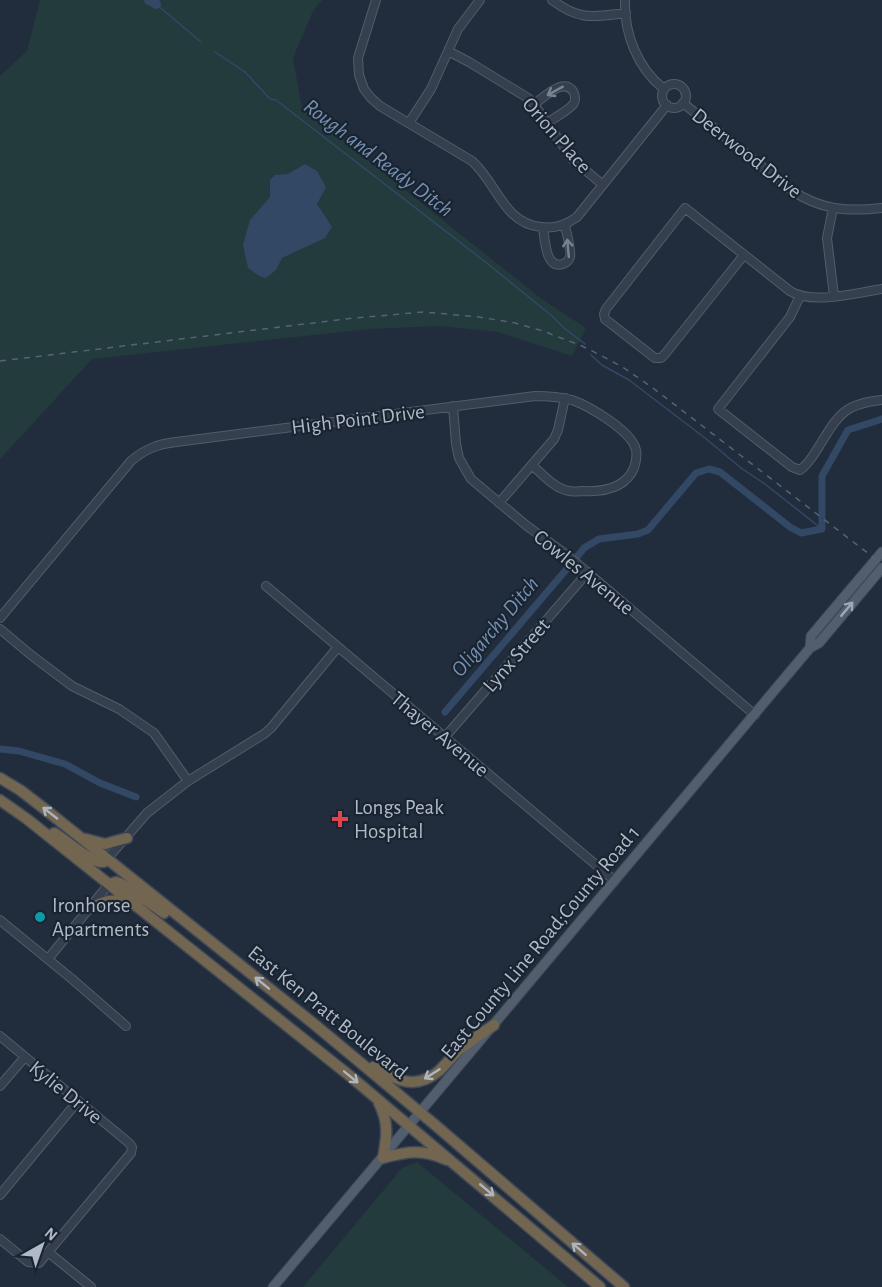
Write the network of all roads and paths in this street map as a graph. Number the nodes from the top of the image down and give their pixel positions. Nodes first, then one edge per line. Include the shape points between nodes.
1 (376, 0) edge
2 (480, 0) edge
3 (552, 0) edge
4 (625, 0) edge
5 (626, 13) junction
6 (448, 51) junction
7 (664, 89) junction
8 (683, 103) junction
9 (534, 104) junction
10 (667, 105) junction
11 (410, 123) junction
12 (547, 123) junction
13 (603, 185) junction
14 (833, 208) junction
15 (882, 208) edge
16 (565, 225) junction
17 (543, 228) junction
18 (744, 255) junction
19 (882, 289) edge
20 (800, 296) junction
21 (834, 296) junction
22 (565, 399) junction
23 (882, 400) edge
24 (453, 406) junction
25 (532, 465) junction
26 (500, 503) junction
27 (882, 552) edge
28 (882, 568) edge
29 (588, 572) junction
30 (266, 586) dead end
31 (0, 618) edge
32 (0, 629) edge
33 (338, 647) junction
34 (810, 648) junction
35 (755, 715) junction
36 (445, 737) junction
37 (0, 778) edge
38 (188, 781) junction
39 (0, 800) edge
40 (35, 825) junction
41 (80, 837) junction
42 (126, 838) junction
43 (107, 860) junction
44 (615, 881) junction
45 (109, 884) junction
46 (135, 905) junction
47 (89, 909) junction
48 (175, 914) junction
49 (0, 920) edge
50 (48, 959) junction
51 (494, 1025) junction
52 (126, 1026) dead end
53 (0, 1036) edge
54 (351, 1055) junction
55 (24, 1057) junction
56 (0, 1086) edge
57 (377, 1098) junction
58 (78, 1101) junction
59 (421, 1113) junction
60 (410, 1126) junction
61 (383, 1158) junction
62 (458, 1166) junction
63 (0, 1195) edge
64 (0, 1239) edge
65 (48, 1252) junction
66 (91, 1287) edge
67 (273, 1287) edge
68 (600, 1287) edge
69 (624, 1287) edge

1 - 11 street via 359,52 360,80 373,100
2 - 6 street
3 - 5 street via 580,16
4 - 5 street
5 - 7 street via 629,36 637,54
6 - 9 street, Orion Place
6 - 11 street
7 - 8 street via 680,85 685,93
7 - 10 street via 662,97
8 - 10 street
8 - 14 street, Deerwood Drive via 798,194
9 - 12 street, Orion Place
12 -> 9 street via 573,104 573,91 560,86
10 - 13 street
11 - 17 street via 472,161 518,219
12 - 13 street, Orion Place via 574,161
13 - 16 street via 579,215
14 - 15 street, Deerwood Drive
14 - 21 street via 827,238
16 - 17 street
17 -> 16 street via 549,258 562,264 570,255
18 - 18 street via 660,358 654,358 604,315 685,208
18 - 20 street
19 - 21 street
20 - 21 street
20 - 23 street via 790,317 718,409 800,470 841,414 854,405
22 - 24 street, High Point Drive via 535,396
22 - 25 street via 554,439
22 - 25 street, High Point Drive via 586,406 631,439 636,450 632,471 611,489 568,491
24 - 26 street, Cowles Avenue via 462,464 471,479
24 - 31 street, High Point Drive via 152,447 131,461
25 - 26 street
26 - 29 street, Cowles Avenue
27 - 34 main road via 811,636
34 -> 28 main road via 819,643
29 - 35 street, Cowles Avenue
29 - 36 street, Lynx Street
30 - 33 street, Thayer Avenue
32 - 38 street via 72,686 119,709 154,733
33 - 36 street, Thayer Avenue
33 - 38 street via 271,728
34 - 35 main road, East County Line Road;County Road 1
35 - 44 main road, East County Line Road;County Road 1
36 - 44 street, Thayer Avenue
41 -> 37 highway, East Ken Pratt Boulevard
38 - 42 street via 147,813
39 - 40 highway, East Ken Pratt Boulevard
40 - 43 highway via 57,834 91,859
40 - 45 highway, East Ken Pratt Boulevard
41 - 42 highway via 105,844
41 - 43 highway, East Ken Pratt Boulevard
42 - 43 street
43 - 48 highway, East Ken Pratt Boulevard
44 - 51 main road, East County Line Road;County Road 1
45 - 46 highway, East Ken Pratt Boulevard
45 - 47 street
45 - 48 highway via 122,884 169,916
46 - 47 highway via 113,900
46 -> 57 highway, East Ken Pratt Boulevard
47 - 50 street
54 -> 48 highway, East Ken Pratt Boulevard
49 - 50 street
50 - 52 street
51 -> 54 highway via 429,1078 417,1082 405,1083
51 - 59 main road, East County Line Road;County Road 1
53 - 55 street, Kylie Drive
54 - 59 highway, East Ken Pratt Boulevard
55 - 56 street
55 - 58 street, Kylie Drive
57 - 60 highway, East Ken Pratt Boulevard
57 - 61 highway via 387,1125
58 - 63 street
58 - 65 street, Kylie Drive via 129,1143 131,1153
59 - 60 main road, East County Line Road;County Road 1
69 -> 59 highway, East Ken Pratt Boulevard
60 - 61 main road, East County Line Road;County Road 1
60 - 62 highway, East Ken Pratt Boulevard
61 - 62 highway via 400,1153 428,1153
61 - 67 main road, East County Line Road;County Road 1
62 -> 68 highway, East Ken Pratt Boulevard
64 - 65 street via 28,1262 39,1263
65 - 66 street

